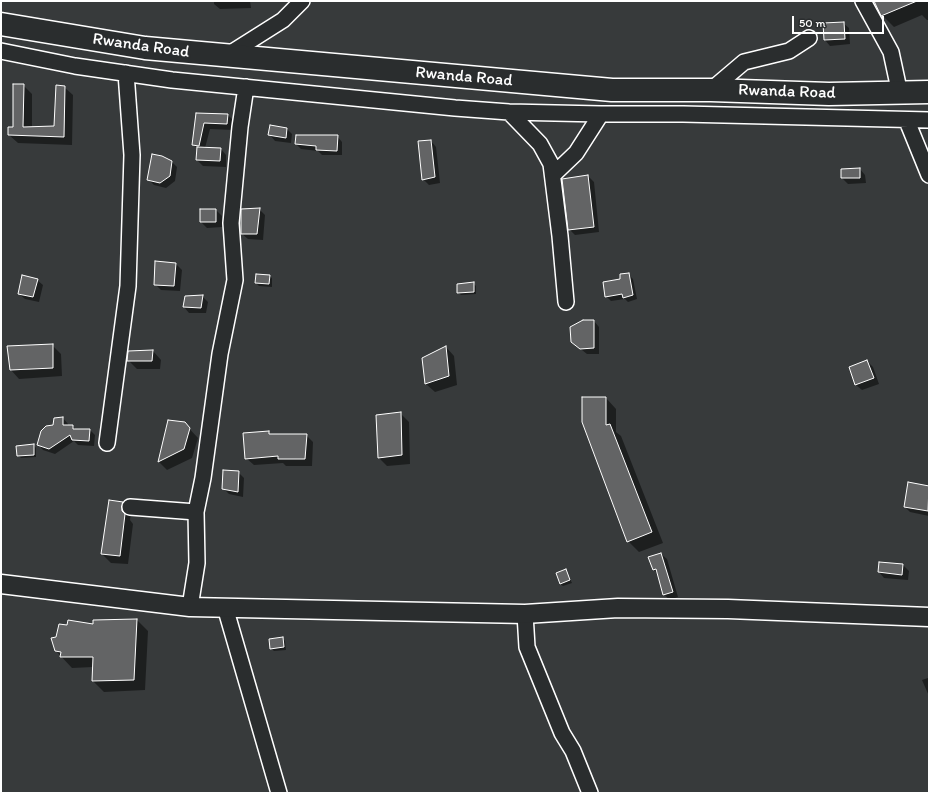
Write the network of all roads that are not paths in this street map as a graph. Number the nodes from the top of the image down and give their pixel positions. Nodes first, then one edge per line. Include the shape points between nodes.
1 (302, 1) edge
2 (862, 1) edge
3 (1, 24) edge
4 (809, 38) dead end
5 (1, 51) edge
6 (226, 56) junction
7 (126, 73) junction
8 (246, 87) junction
9 (711, 90) junction
10 (929, 92) edge
11 (900, 94) junction
12 (509, 112) junction
13 (601, 114) junction
14 (929, 120) edge
15 (907, 121) junction
16 (554, 174) junction
17 (929, 175) edge
18 (566, 302) dead end
19 (107, 444) dead end
20 (130, 507) dead end
21 (196, 512) junction
22 (1, 584) edge
23 (190, 607) junction
24 (225, 607) junction
25 (525, 614) junction
26 (929, 617) edge
27 (279, 793) edge
28 (590, 793) edge

1 - 6 street via 282,20
2 - 11 street via 891,52
3 - 6 highway, Rwanda Road via 145,48
4 - 9 street via 789,51 744,62
5 - 7 street
6 - 9 highway, Rwanda Road via 612,90
7 - 8 street
7 - 19 street via 132,155 128,286
8 - 12 street
8 - 21 street via 231,222 235,280 220,354
9 - 11 highway, Rwanda Road
10 - 11 highway, Rwanda Road
12 - 13 street
12 - 16 street via 540,144 548,156
13 - 15 street
13 - 16 street via 576,153
14 - 15 street
15 - 17 street
16 - 18 street
20 - 21 street
21 - 23 street via 197,563
22 - 23 street
23 - 24 street
24 - 25 street
24 - 27 street
25 - 26 street via 618,608
25 - 28 street via 527,647 562,734 573,751

